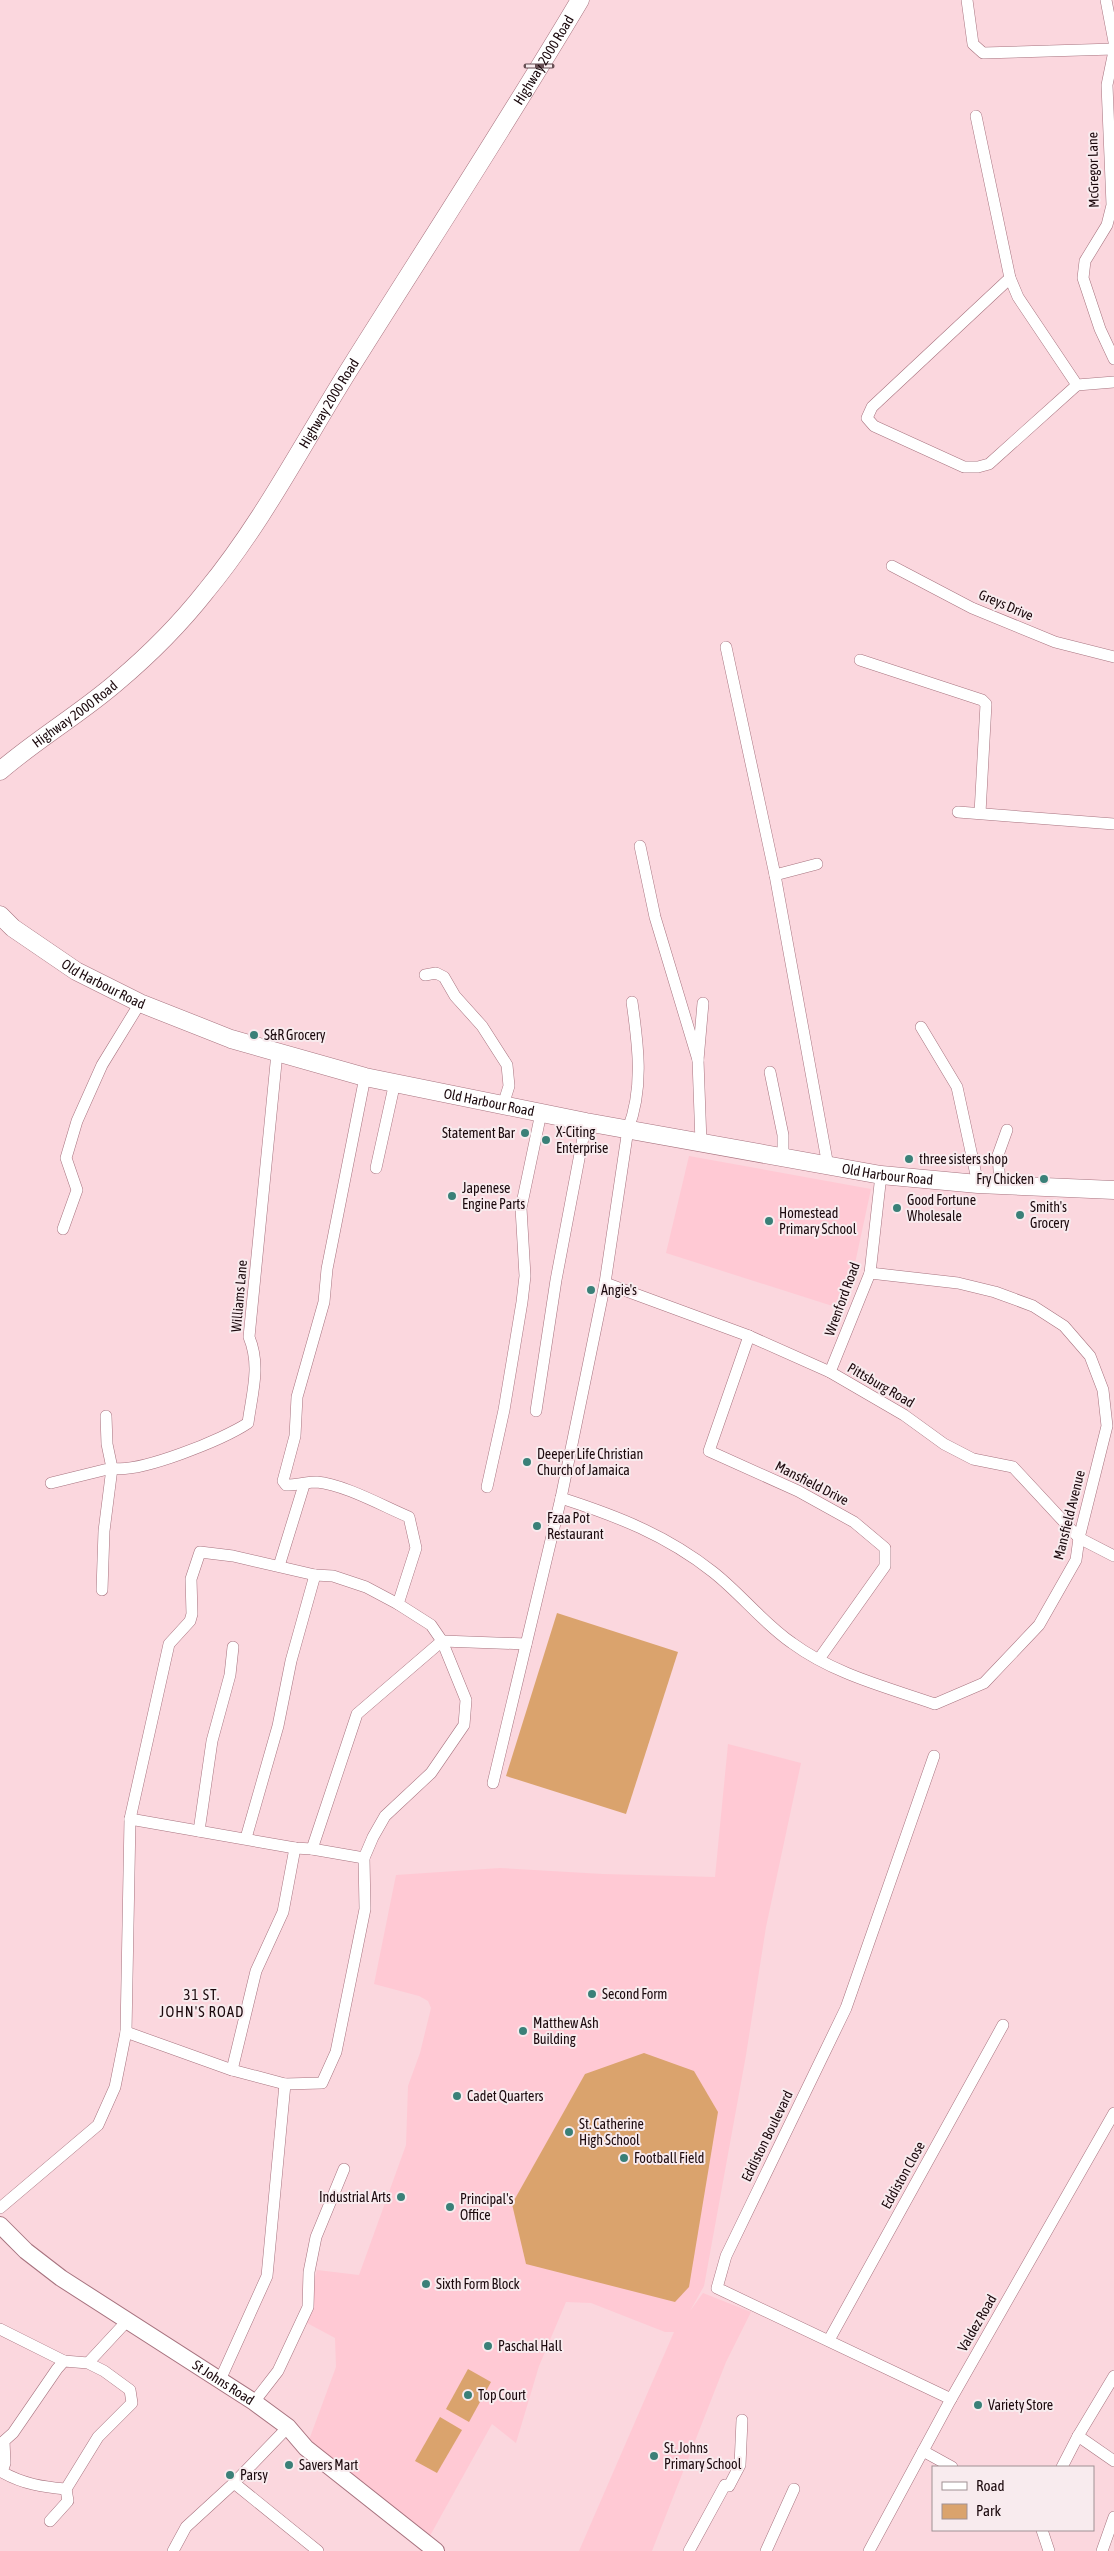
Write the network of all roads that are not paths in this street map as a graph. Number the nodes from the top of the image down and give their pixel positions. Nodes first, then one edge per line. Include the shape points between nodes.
1 (580, 0) edge
2 (967, 0) edge
3 (1106, 0) edge
4 (1114, 42) edge
5 (1113, 53) edge
6 (976, 116) dead end
7 (1111, 151) edge
8 (1010, 278) junction
9 (1114, 359) edge
10 (1114, 382) edge
11 (1077, 385) junction
12 (892, 566) dead end
13 (726, 647) dead end
14 (1114, 657) edge
15 (860, 660) dead end
16 (8, 758) edge
17 (0, 771) edge
18 (958, 812) dead end
19 (980, 814) junction
20 (1114, 824) edge
21 (640, 846) dead end
22 (817, 864) dead end
23 (775, 875) junction
24 (0, 915) edge
25 (6, 927) edge
26 (425, 976) dead end
27 (632, 1002) dead end
28 (140, 1003) junction
29 (703, 1003) dead end
30 (921, 1027) dead end
31 (277, 1053) junction
32 (698, 1060) junction
33 (770, 1072) dead end
34 (365, 1077) junction
35 (396, 1082) junction
36 (503, 1105) junction
37 (541, 1113) junction
38 (586, 1122) junction
39 (628, 1129) junction
40 (1007, 1130) dead end
41 (701, 1143) junction
42 (783, 1158) junction
43 (828, 1166) junction
44 (376, 1168) dead end
45 (881, 1176) junction
46 (978, 1184) junction
47 (1000, 1185) junction
48 (1113, 1189) edge
49 (63, 1229) dead end
50 (870, 1273) junction
51 (605, 1283) junction
52 (748, 1336) junction
53 (830, 1372) junction
54 (1108, 1389) edge
55 (536, 1411) dead end
56 (106, 1416) dead end
57 (112, 1468) junction
58 (51, 1483) dead end
59 (304, 1485) junction
60 (486, 1487) dead end
61 (561, 1498) junction
62 (1079, 1538) junction
63 (1114, 1556) edge
64 (278, 1566) junction
65 (315, 1575) junction
66 (102, 1590) dead end
67 (398, 1604) junction
68 (442, 1641) junction
69 (526, 1644) junction
70 (233, 1647) dead end
71 (819, 1659) junction
72 (934, 1756) dead end
73 (493, 1783) dead end
74 (130, 1819) junction
75 (199, 1831) junction
76 (246, 1838) junction
77 (295, 1848) junction
78 (312, 1849) junction
79 (364, 1858) junction
80 (1003, 2025) dead end
81 (126, 2032) junction
82 (232, 2070) junction
83 (285, 2084) junction
84 (1114, 2113) edge
85 (344, 2170) dead end
86 (0, 2208) edge
87 (0, 2225) edge
88 (127, 2321) junction
89 (0, 2329) edge
90 (829, 2340) junction
91 (64, 2361) junction
92 (88, 2364) junction
93 (1114, 2376) edge
94 (220, 2380) junction
95 (951, 2399) junction
96 (254, 2402) junction
97 (742, 2420) dead end
98 (288, 2427) junction
99 (1078, 2436) junction
100 (923, 2451) junction
101 (1114, 2461) edge
102 (950, 2466) edge
103 (1063, 2466) edge
104 (234, 2483) junction
105 (66, 2489) junction
106 (794, 2489) dead end
107 (1114, 2517) edge
108 (50, 2521) dead end
109 (1042, 2531) edge
110 (428, 2548) edge
111 (173, 2551) edge
112 (318, 2551) edge
113 (689, 2551) edge
114 (766, 2551) edge
115 (869, 2551) edge
116 (1050, 2551) edge
117 (1102, 2551) edge

1 - 16 main road, Highway 2000 Road via 291,468 206,592 116,683
2 - 5 street via 973,44 978,51 987,54
3 - 4 street
5 - 7 street, McGregor Lane via 1107,84
6 - 8 street
7 - 9 street, McGregor Lane via 1112,205 1107,225 1085,261 1083,278
8 - 11 street via 1018,297
8 - 11 street via 872,406 868,421 964,467 978,467 989,464
10 - 11 street
12 - 14 street, Greys Drive via 972,608 1055,642
13 - 23 street
15 - 19 street via 986,704
16 - 17 main road, Highway 2000 Road
18 - 19 street
19 - 20 street
21 - 32 street via 655,917
22 - 23 street
23 - 43 street
24 - 25 main road, Old Harbour Road
25 - 28 main road, Old Harbour Road via 76,971
26 - 36 street via 436,974 444,977 455,996 482,1026 506,1064 509,1086
27 - 39 street via 639,1055 636,1110
28 - 31 main road, Old Harbour Road via 231,1039
28 - 49 street via 102,1065 74,1128 66,1158 77,1190
29 - 32 street
30 - 46 street via 957,1087
31 - 34 main road, Old Harbour Road
31 - 57 street, Williams Lane via 249,1337 256,1354 256,1370 248,1423 214,1442 168,1458 136,1468
32 - 41 street
33 - 42 street via 783,1135
34 - 35 main road, Old Harbour Road
34 - 59 street via 327,1269 324,1302 297,1397 295,1436 283,1481 286,1485
35 - 36 main road, Old Harbour Road
35 - 44 street
36 - 37 main road, Old Harbour Road
37 - 38 main road, Old Harbour Road
37 - 60 street via 521,1208 525,1276 522,1302 504,1410
38 - 39 main road, Old Harbour Road
38 - 55 street via 556,1280
39 - 41 main road, Old Harbour Road
39 - 51 street
40 - 47 street via 998,1155
41 - 42 main road, Old Harbour Road
42 - 43 main road, Old Harbour Road
43 - 45 main road, Old Harbour Road
45 - 46 main road, Old Harbour Road
45 - 50 street, Wrenford Road
46 - 47 main road, Old Harbour Road
47 - 48 main road, Old Harbour Road
50 - 53 street, Wrenford Road
50 - 54 street, Mansfield Avenue via 958,1283 1033,1306 1064,1326 1090,1356
51 - 52 street, Pittsburg Road
51 - 61 street
52 - 53 street, Pittsburg Road
52 - 71 street, Mansfield Drive via 709,1451 798,1491 854,1522 885,1548 885,1566
53 - 62 street, Pittsburg Road via 904,1415 944,1444 973,1459 1013,1467
54 - 62 street, Mansfield Avenue via 1107,1426
56 - 57 street
57 - 58 street
57 - 66 street via 104,1531
59 - 64 street
59 - 67 street via 315,1482 332,1485 410,1517 416,1548
61 - 69 street
61 - 71 street, Mansfield Avenue via 617,1516 668,1542 714,1572 792,1643
62 - 63 street, Pittsburg Road
62 - 71 street, Mansfield Avenue via 1076,1560 1039,1625 984,1683 935,1704 843,1672
64 - 65 street
64 - 74 street via 200,1552 191,1579 192,1614 190,1621 169,1644
65 - 67 street via 350,1581
65 - 76 street via 291,1661 278,1726
67 - 68 street via 431,1625
68 - 69 street
68 - 78 street via 357,1714
68 - 79 street via 466,1700 464,1725 431,1772 385,1816
69 - 73 street
70 - 75 street via 230,1675 212,1741
72 - 90 street, Eddiston Boulevard via 846,2008 726,2256 717,2288
74 - 75 street
74 - 81 street
75 - 76 street
76 - 77 street
77 - 78 street
77 - 82 street via 283,1912 256,1971
78 - 79 street
79 - 83 street via 365,1908 336,2052 322,2083
80 - 90 street, Eddiston Close
81 - 82 street
81 - 86 street via 115,2087 98,2125
82 - 83 street
83 - 94 street via 266,2276
84 - 95 street, Valdez Road
85 - 96 street via 316,2237 309,2272 308,2307 278,2371
87 - 88 main road, St Johns Road via 26,2251 61,2278
88 - 92 street
88 - 94 main road, St Johns Road
89 - 91 street
90 - 95 street, Eddiston Boulevard
91 - 92 street
91 - 105 street via 4,2441 2,2472 41,2487
92 - 105 street via 130,2390 132,2404 98,2437
93 - 99 street
94 - 96 main road, St Johns Road
95 - 100 street, Valdez Road
96 - 98 main road, St Johns Road
97 - 113 street via 740,2465 729,2486 725,2485
98 - 104 street
98 - 110 main road, St Johns Road via 306,2448
99 - 101 street
99 - 103 street
100 - 102 street
100 - 115 street, Valdez Road
104 - 111 street via 186,2527
104 - 112 street
105 - 108 street via 68,2501
106 - 114 street
107 - 117 street
109 - 116 street

